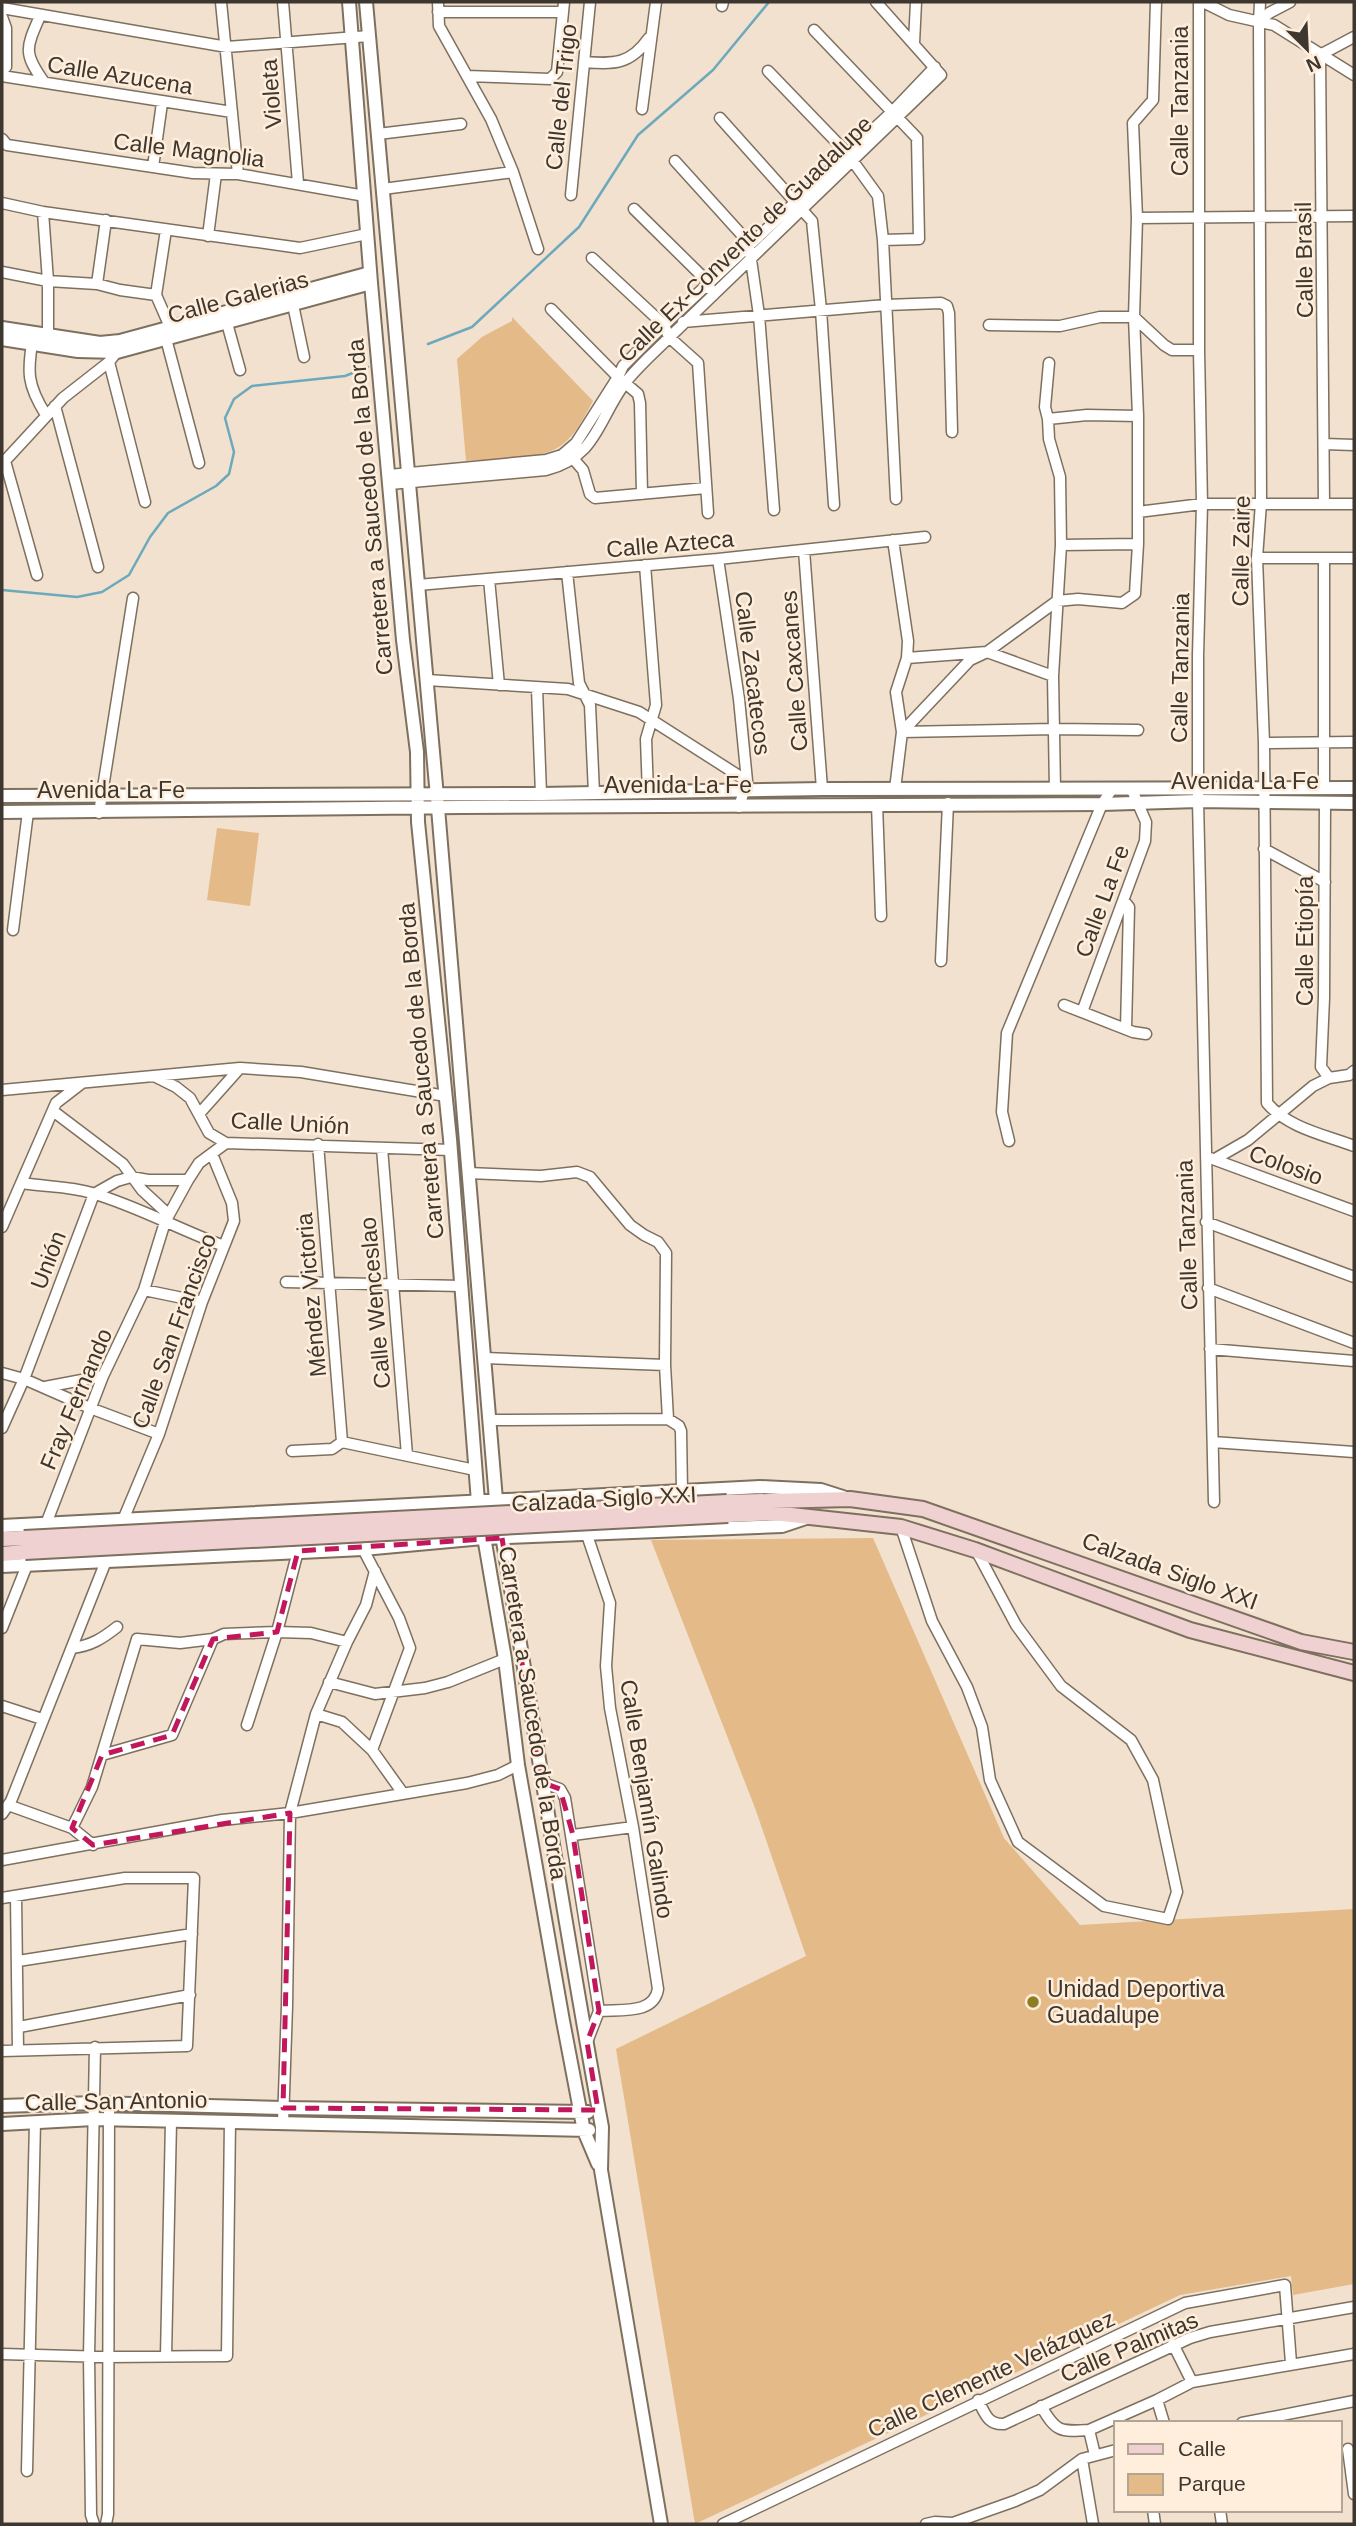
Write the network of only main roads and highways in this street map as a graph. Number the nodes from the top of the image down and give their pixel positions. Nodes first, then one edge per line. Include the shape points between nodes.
1 (727, 1508) junction
2 (2, 1539) edge
3 (25, 1552) junction
4 (2, 1554) edge
5 (1354, 1653) edge
6 (1354, 1673) edge

1 - 3 main road, Calzada Siglo XXI, bridge
1 - 3 main road, Calzada Siglo XXI, bridge via 506,1514
1 - 5 main road, Calzada Siglo XXI via 850,1499 902,1504 1301,1642
1 - 6 main road, Calzada Siglo XXI via 901,1527 1190,1630
2 - 3 main road, Calzada Siglo XXI
3 - 4 main road, Calzada Siglo XXI

